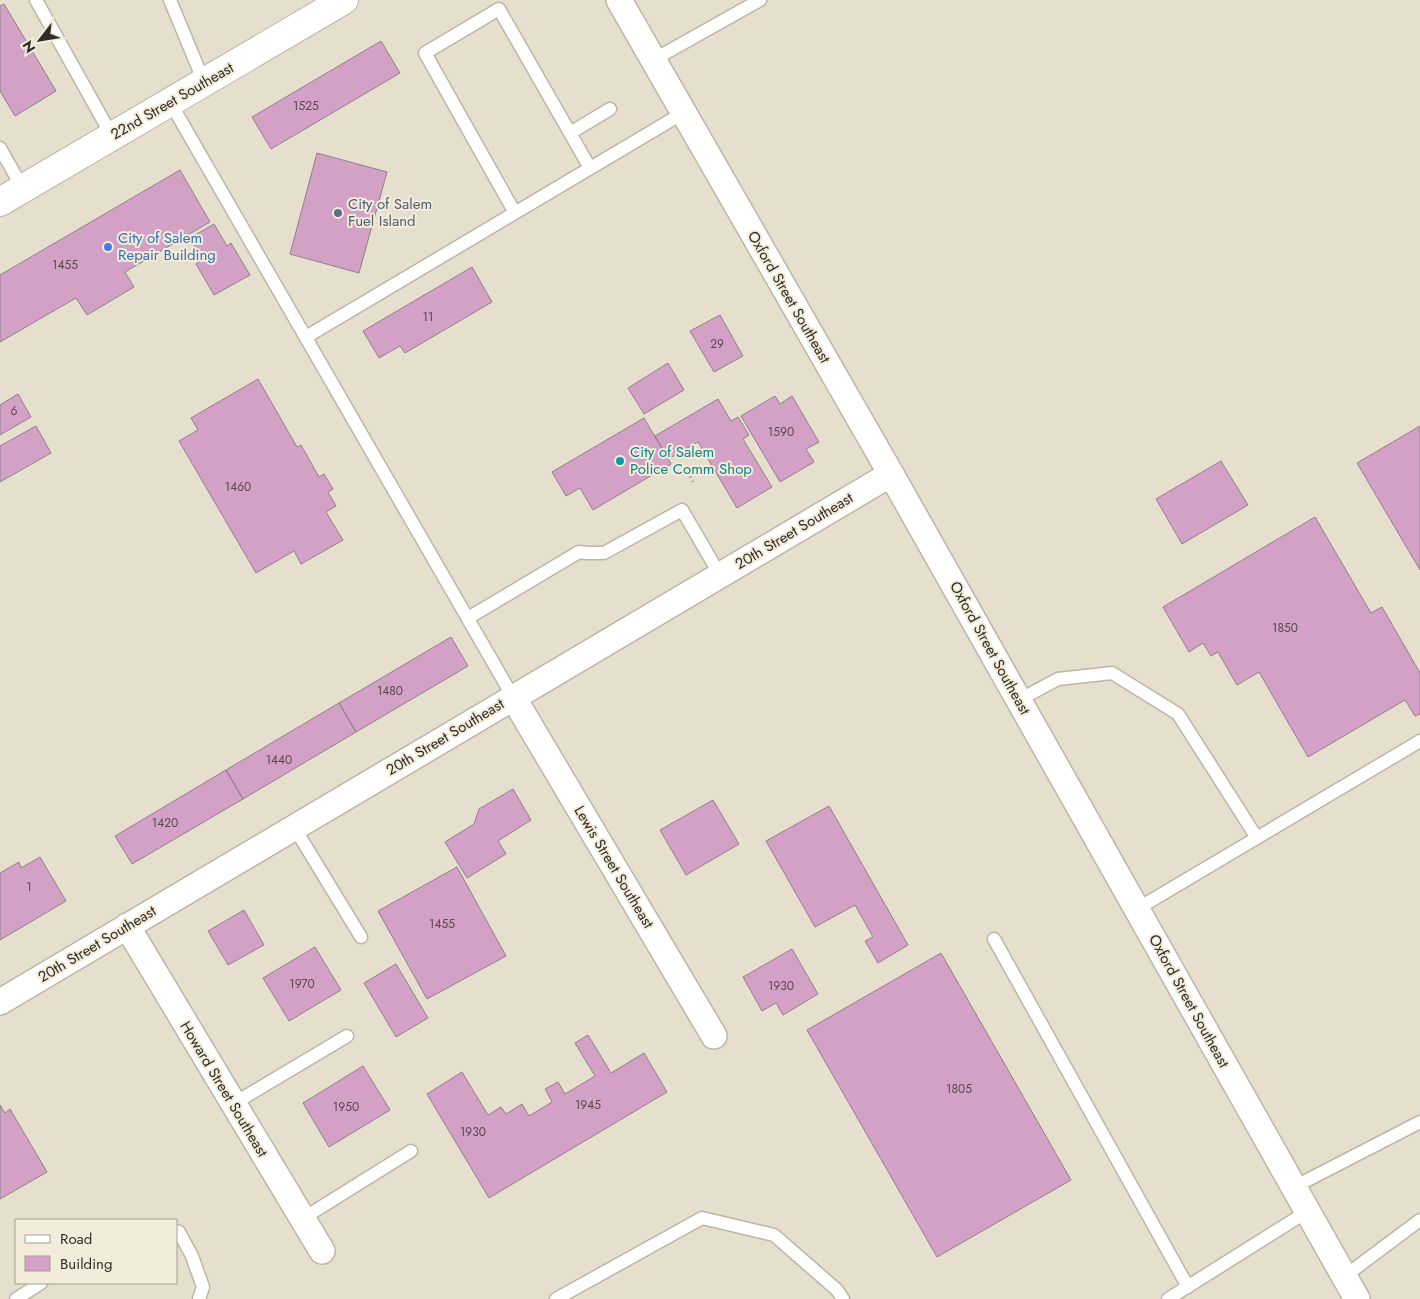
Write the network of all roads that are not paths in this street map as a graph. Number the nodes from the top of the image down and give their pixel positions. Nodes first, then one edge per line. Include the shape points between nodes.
1 (36, 0) edge
2 (170, 0) edge
3 (344, 0) edge
4 (619, 0) edge
5 (760, 0) edge
6 (653, 60) junction
7 (204, 82) junction
8 (170, 102) junction
9 (610, 109) dead end
10 (684, 113) junction
11 (570, 133) junction
12 (112, 136) junction
13 (0, 148) edge
14 (590, 168) junction
15 (11, 195) edge
16 (515, 213) junction
17 (306, 337) junction
18 (891, 474) junction
19 (720, 575) junction
20 (468, 618) junction
21 (513, 697) junction
22 (1020, 700) junction
23 (1420, 741) edge
24 (294, 826) junction
25 (1257, 838) junction
26 (1137, 909) junction
27 (127, 926) junction
28 (361, 937) dead end
29 (994, 939) dead end
30 (0, 1002) edge
31 (347, 1036) dead end
32 (714, 1036) dead end
33 (233, 1104) junction
34 (1420, 1122) edge
35 (411, 1151) dead end
36 (1294, 1187) junction
37 (1308, 1211) junction
38 (302, 1219) junction
39 (1420, 1220) edge
40 (178, 1231) edge
41 (322, 1251) dead end
42 (1344, 1276) junction
43 (39, 1284) edge
44 (1188, 1286) junction
45 (16, 1299) edge
46 (199, 1299) edge
47 (556, 1299) edge
48 (843, 1299) edge
49 (1168, 1299) edge
50 (1357, 1299) edge

1 - 12 lane
2 - 7 lane
3 - 7 street, 22nd Street Southeast
4 - 6 street, Oxford Street Southeast
5 - 6 lane
6 - 10 street, Oxford Street Southeast
7 - 8 street, 22nd Street Southeast
8 - 12 street, 22nd Street Southeast
8 - 17 lane
9 - 11 lane
10 - 14 lane
10 - 18 street, Oxford Street Southeast
11 - 14 lane
11 - 16 lane via 499,9 425,54
12 - 15 street, 22nd Street Southeast
13 - 15 lane
14 - 16 lane
16 - 17 lane
17 - 20 lane
18 - 19 street, 20th Street Southeast
18 - 22 street, Oxford Street Southeast
19 - 20 lane via 682,510 604,553 579,552
19 - 21 street, 20th Street Southeast
20 - 21 lane
21 - 24 street, 20th Street Southeast
21 - 32 street, Lewis Street Southeast
22 - 25 lane via 1058,679 1112,673 1178,714
22 - 26 street, Oxford Street Southeast
23 - 25 lane
24 - 27 street, 20th Street Southeast
24 - 28 lane
25 - 26 lane
26 - 36 street, Oxford Street Southeast
27 - 30 street, 20th Street Southeast
27 - 33 street, Howard Street Southeast
29 - 44 lane
31 - 33 lane
33 - 38 street, Howard Street Southeast
34 - 36 lane
35 - 38 lane
36 - 37 street, Oxford Street Southeast
37 - 42 street, Oxford Street Southeast
37 - 44 lane
38 - 41 street, Howard Street Southeast
39 - 42 lane
40 - 46 lane via 192,1256 202,1287
42 - 50 street, Oxford Street Southeast
43 - 45 lane
44 - 49 lane
47 - 48 lane via 702,1218 774,1235 837,1290

